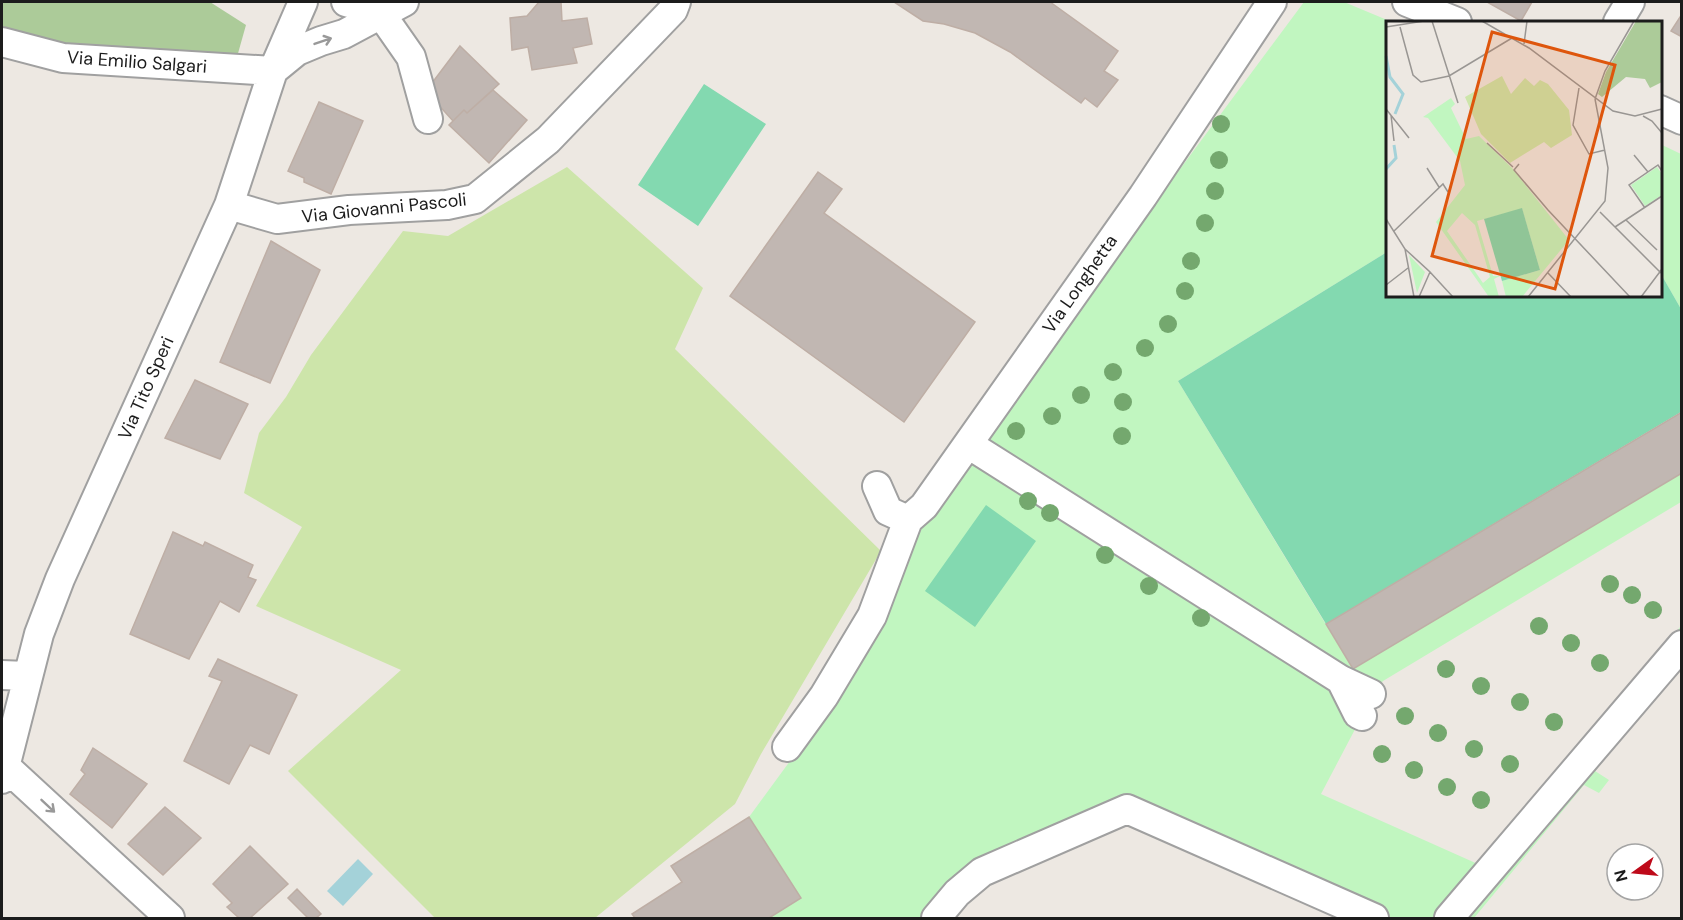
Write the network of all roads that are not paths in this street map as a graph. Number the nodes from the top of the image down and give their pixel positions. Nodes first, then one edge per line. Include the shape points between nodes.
1 (303, 2) edge
2 (346, 2) edge
3 (676, 2) edge
4 (1272, 2) edge
5 (1407, 2) edge
6 (1630, 2) edge
7 (392, 8) edge
8 (1454, 21) edge
9 (1619, 21) edge
10 (2, 42) edge
11 (273, 71) junction
12 (1662, 111) edge
13 (428, 119) dead end
14 (1682, 120) edge
15 (229, 205) junction
16 (968, 444) junction
17 (877, 486) dead end
18 (908, 520) junction
19 (1682, 645) edge
20 (14, 675) edge
21 (1364, 707) dead end
22 (787, 747) dead end
23 (3, 772) edge
24 (170, 918) edge
25 (936, 918) edge
26 (1374, 918) edge
27 (1449, 918) edge

1 - 11 street, Via Tito Speri
2 - 7 street
3 - 15 street, Via Giovanni Pascoli via 673,10 548,140 475,199 447,205 349,210 277,219
4 - 16 street, Via Longhetta via 1143,196
5 - 8 street
6 - 9 street
11 -> 7 street via 297,51 344,34
7 - 13 street
10 - 11 street, Via Emilio Salgari via 63,58
11 - 15 street, Via Tito Speri
12 - 14 street
15 - 20 street, Via Tito Speri via 60,579 39,634
16 - 18 street, Via Longhetta via 924,506
16 - 21 street via 1341,680
17 - 18 street via 888,511
18 - 22 street via 872,616 824,696
19 - 27 street via 1559,781
20 - 23 street, Via Tito Speri
23 -> 24 street
25 - 26 street via 957,892 982,872 1127,809

